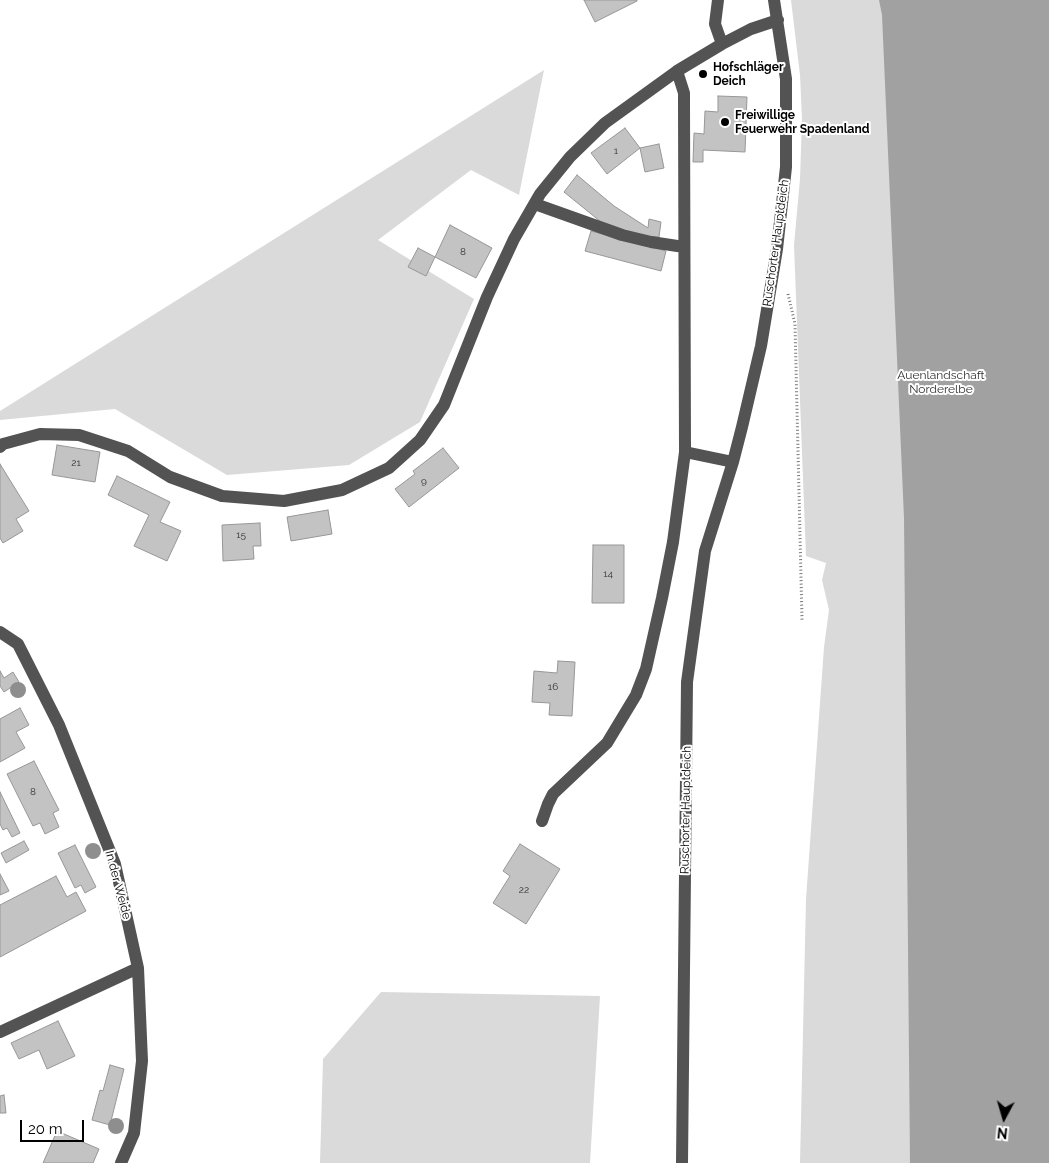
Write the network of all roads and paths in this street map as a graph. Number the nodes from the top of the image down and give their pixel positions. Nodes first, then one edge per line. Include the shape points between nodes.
1 (718, 0) edge
2 (774, 0) edge
3 (778, 20) junction
4 (722, 44) junction
5 (677, 71) junction
6 (535, 204) junction
7 (684, 247) junction
8 (786, 286) dead end
9 (0, 447) edge
10 (685, 452) junction
11 (733, 462) junction
12 (802, 620) dead end
13 (0, 632) edge
14 (542, 821) dead end
15 (138, 968) junction
16 (0, 1032) edge
17 (121, 1163) edge
18 (682, 1163) edge

1 - 4 street via 715,24
2 - 3 street, Ruschorter Hauptdeich
3 - 4 street
3 - 11 street, Ruschorter Hauptdeich via 786,79 786,167 761,346
4 - 5 street
5 - 6 street via 605,123 570,157
5 - 7 street via 684,98
6 - 7 street via 622,236
6 - 9 street via 486,297 444,404 425,433 388,468 342,490 284,501 222,496 170,477 128,451 79,434 40,434
7 - 10 street
8 - 12 path via 795,324
10 - 11 street
10 - 14 street via 673,542 651,650 636,696 607,742 553,794
11 - 18 street, Ruschorter Hauptdeich via 705,551 687,682
13 - 15 street, In der Weide via 18,644 59,725 115,864
15 - 16 street
15 - 17 street, In der Weide via 142,1061 134,1133

